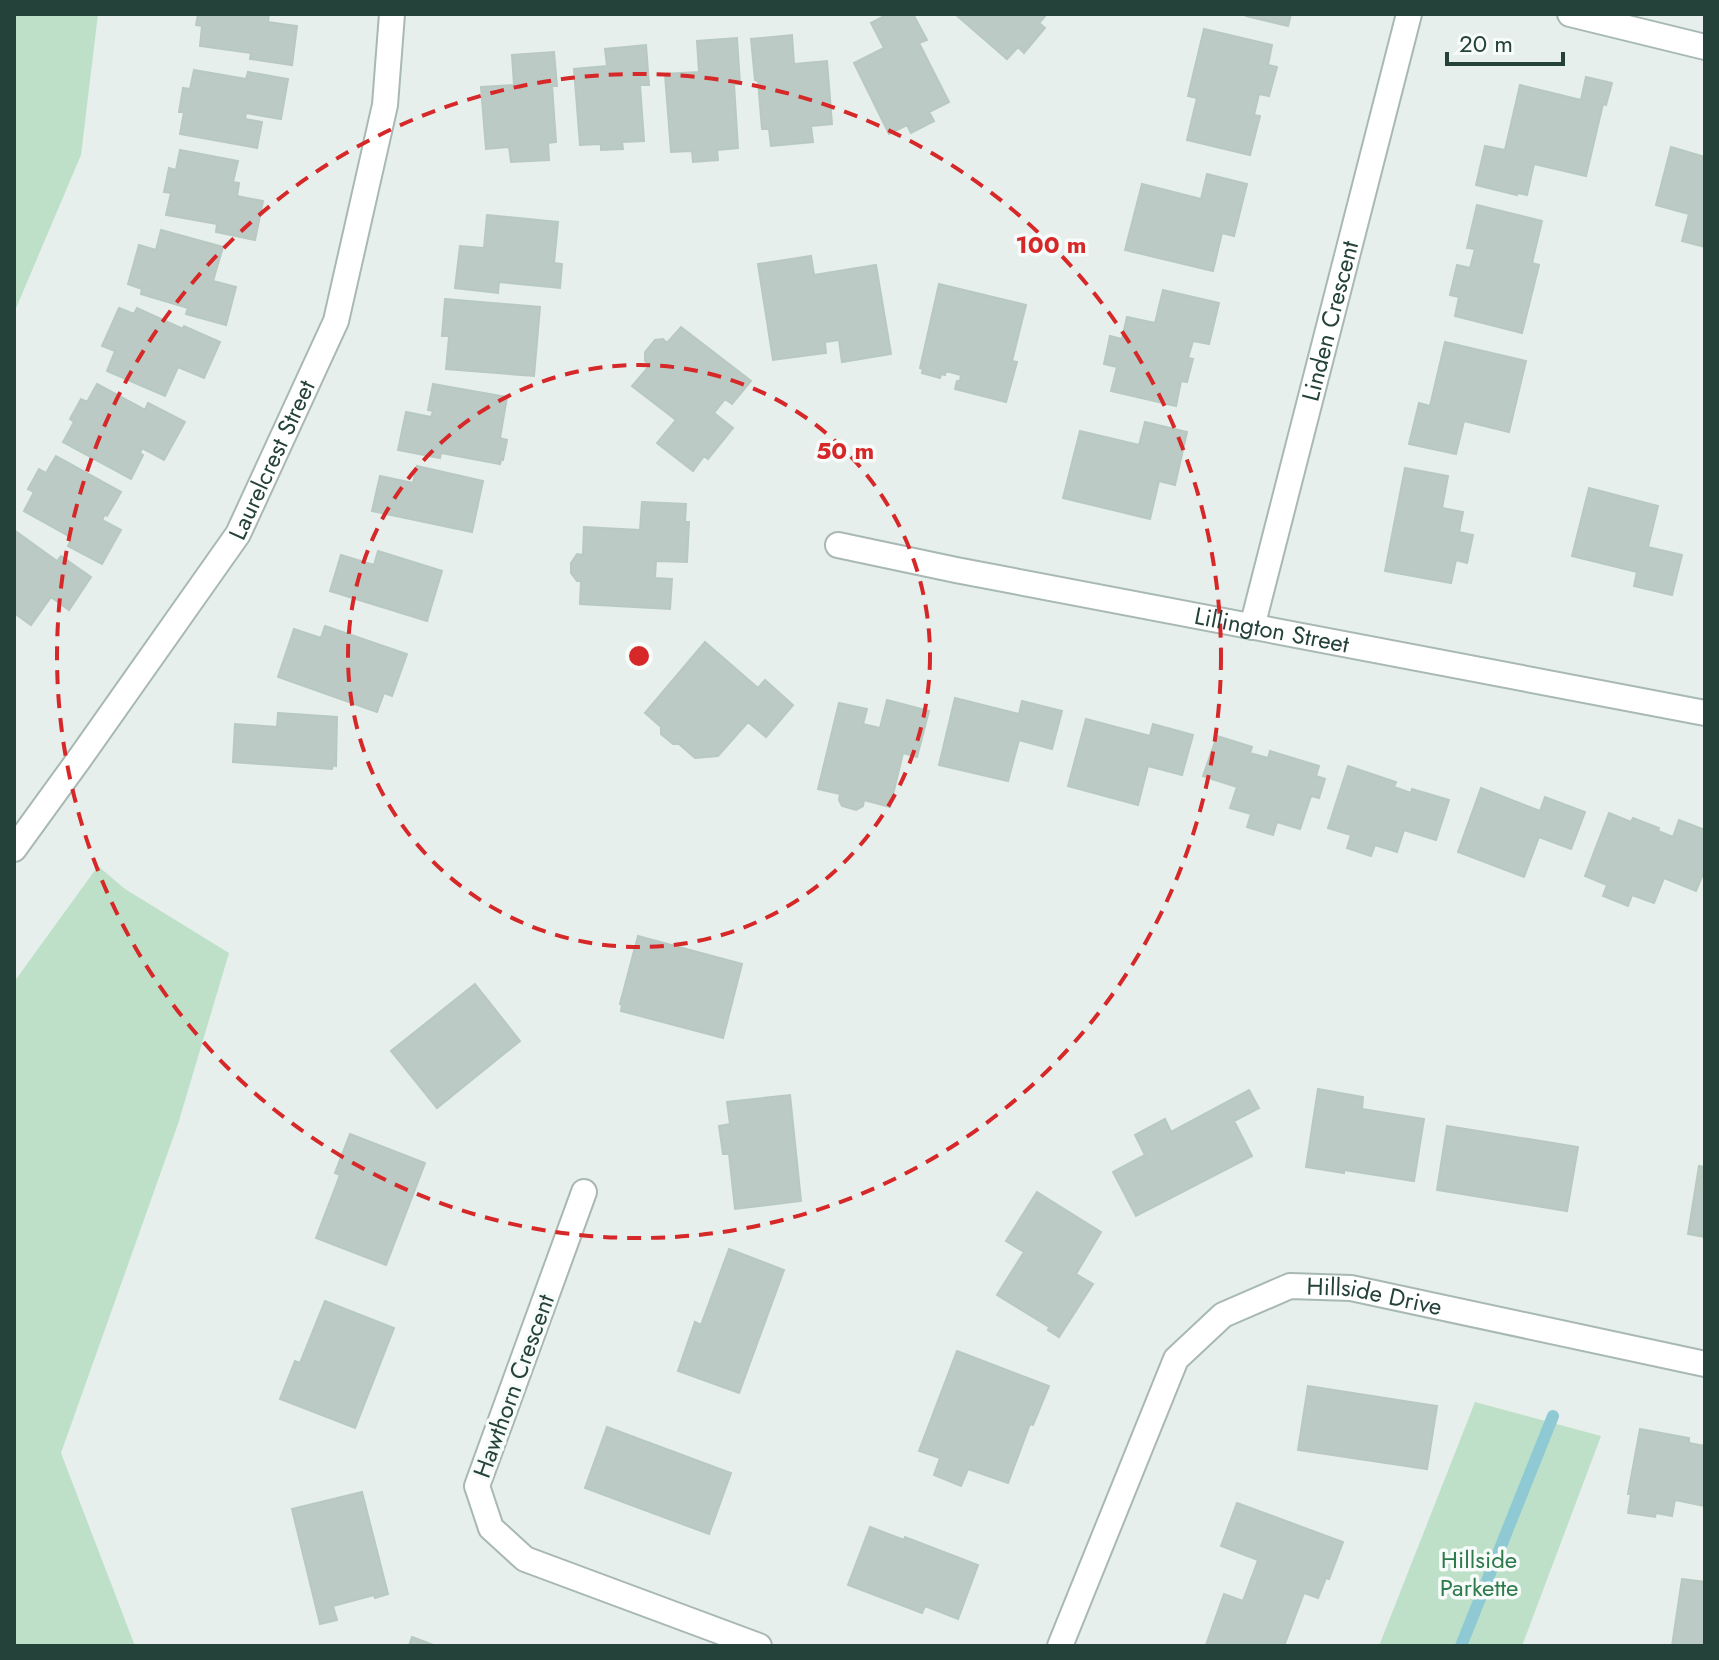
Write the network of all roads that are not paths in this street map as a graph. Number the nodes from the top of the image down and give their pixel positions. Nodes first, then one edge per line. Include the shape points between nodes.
1 (392, 14) edge
2 (1409, 14) edge
3 (1570, 14) edge
4 (1705, 47) edge
5 (838, 545) dead end
6 (1252, 627) junction
7 (1705, 713) edge
8 (14, 849) edge
9 (584, 1192) dead end
10 (1705, 1364) edge
11 (759, 1646) edge
12 (1060, 1646) edge

1 - 8 street, Laurelcrest Street via 385,105 336,321 238,534
2 - 6 street, Linden Crescent
3 - 4 street
5 - 6 street, Lillington Street
6 - 7 street, Lillington Street
9 - 11 street, Hawthorn Crescent via 477,1486 491,1528 525,1559
10 - 12 street, Hillside Drive via 1351,1288 1290,1286 1223,1315 1176,1359

